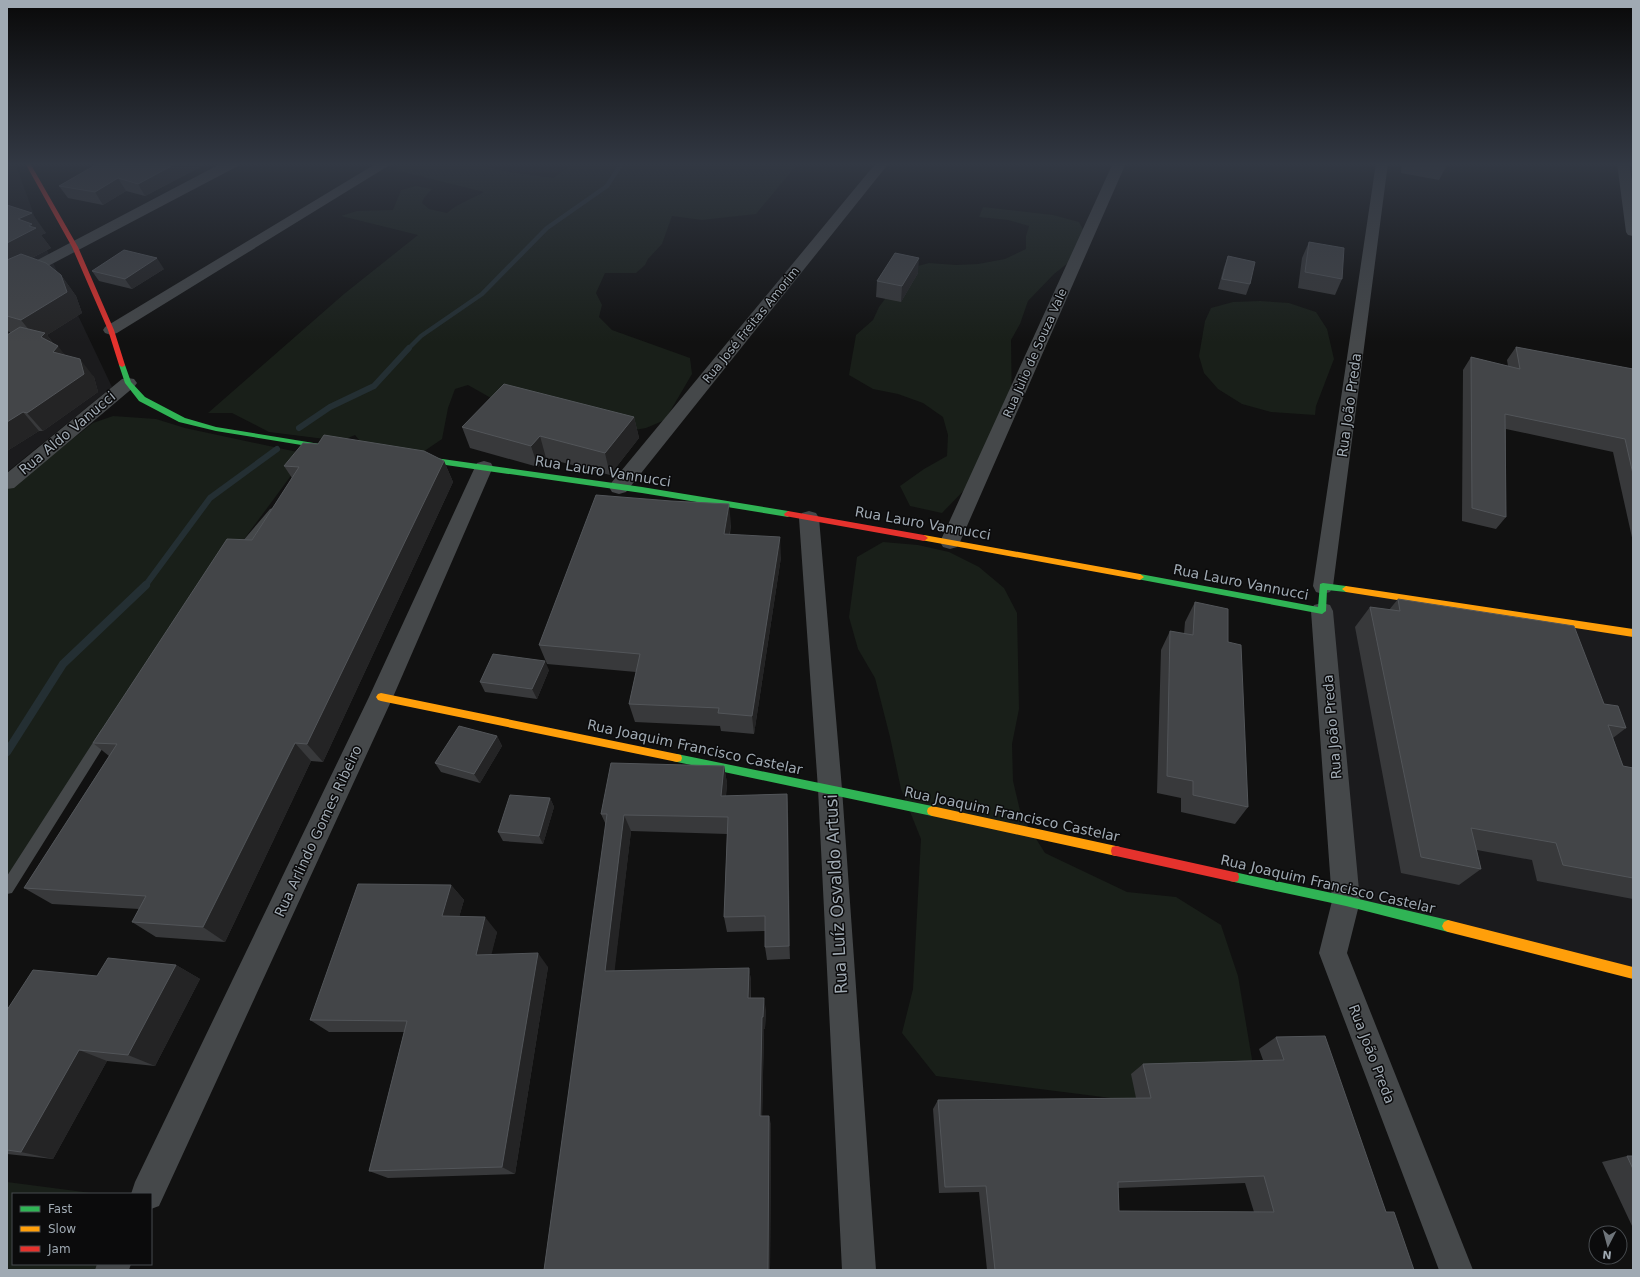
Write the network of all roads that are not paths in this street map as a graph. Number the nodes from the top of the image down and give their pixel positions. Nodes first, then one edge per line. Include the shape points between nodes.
1 (60, 223) edge
2 (123, 223) edge
3 (290, 223) edge
4 (835, 223) edge
5 (1094, 223) edge
6 (1374, 223) edge
7 (75, 248) junction
8 (7, 282) edge
9 (111, 330) junction
10 (128, 383) junction
11 (322, 447) junction
12 (345, 449) edge
13 (406, 457) edge
14 (313, 459) edge
15 (484, 467) junction
16 (7, 483) edge
17 (619, 487) junction
18 (281, 501) edge
19 (809, 518) junction
20 (950, 542) junction
21 (233, 561) edge
22 (1323, 599) junction
23 (1633, 633) edge
24 (381, 697) junction
25 (110, 726) edge
26 (830, 789) junction
27 (7, 888) edge
28 (1346, 900) junction
29 (1633, 973) edge
30 (147, 1193) edge
31 (859, 1270) edge
32 (1456, 1270) edge

1 - 7 street
2 - 7 street
3 - 9 street
4 - 17 street, Rua José Freitas Amorim
5 - 20 street, Rua Jùlio de Souza Vale
6 - 22 street, Rua João Preda
7 - 8 street
7 - 9 street
9 - 10 street
10 - 11 street via 142,399 182,420 216,429
10 - 16 street, Rua Aldo Vanucci
11 - 12 street
11 - 14 lane
13 - 15 street, Rua Lauro Vannucci
15 - 17 street, Rua Lauro Vannucci
15 - 24 street, Rua Arlindo Gomes Ribeiro
17 - 19 street, Rua Lauro Vannucci
18 - 21 lane
19 - 20 street, Rua Lauro Vannucci
19 - 26 street, Rua Luíz Osvaldo Artusi
20 - 22 street, Rua Lauro Vannucci
22 - 23 street, Rua Lauro Vannucci
22 - 28 street, Rua João Preda
24 - 26 street, Rua Joaquim Francisco Castelar
24 - 30 street, Rua Arlindo Gomes Ribeiro
25 - 27 lane
26 - 28 street, Rua Joaquim Francisco Castelar
26 - 31 street, Rua Luíz Osvaldo Artusi
28 - 29 street, Rua Joaquim Francisco Castelar
28 - 32 street, Rua João Preda via 1333,953

